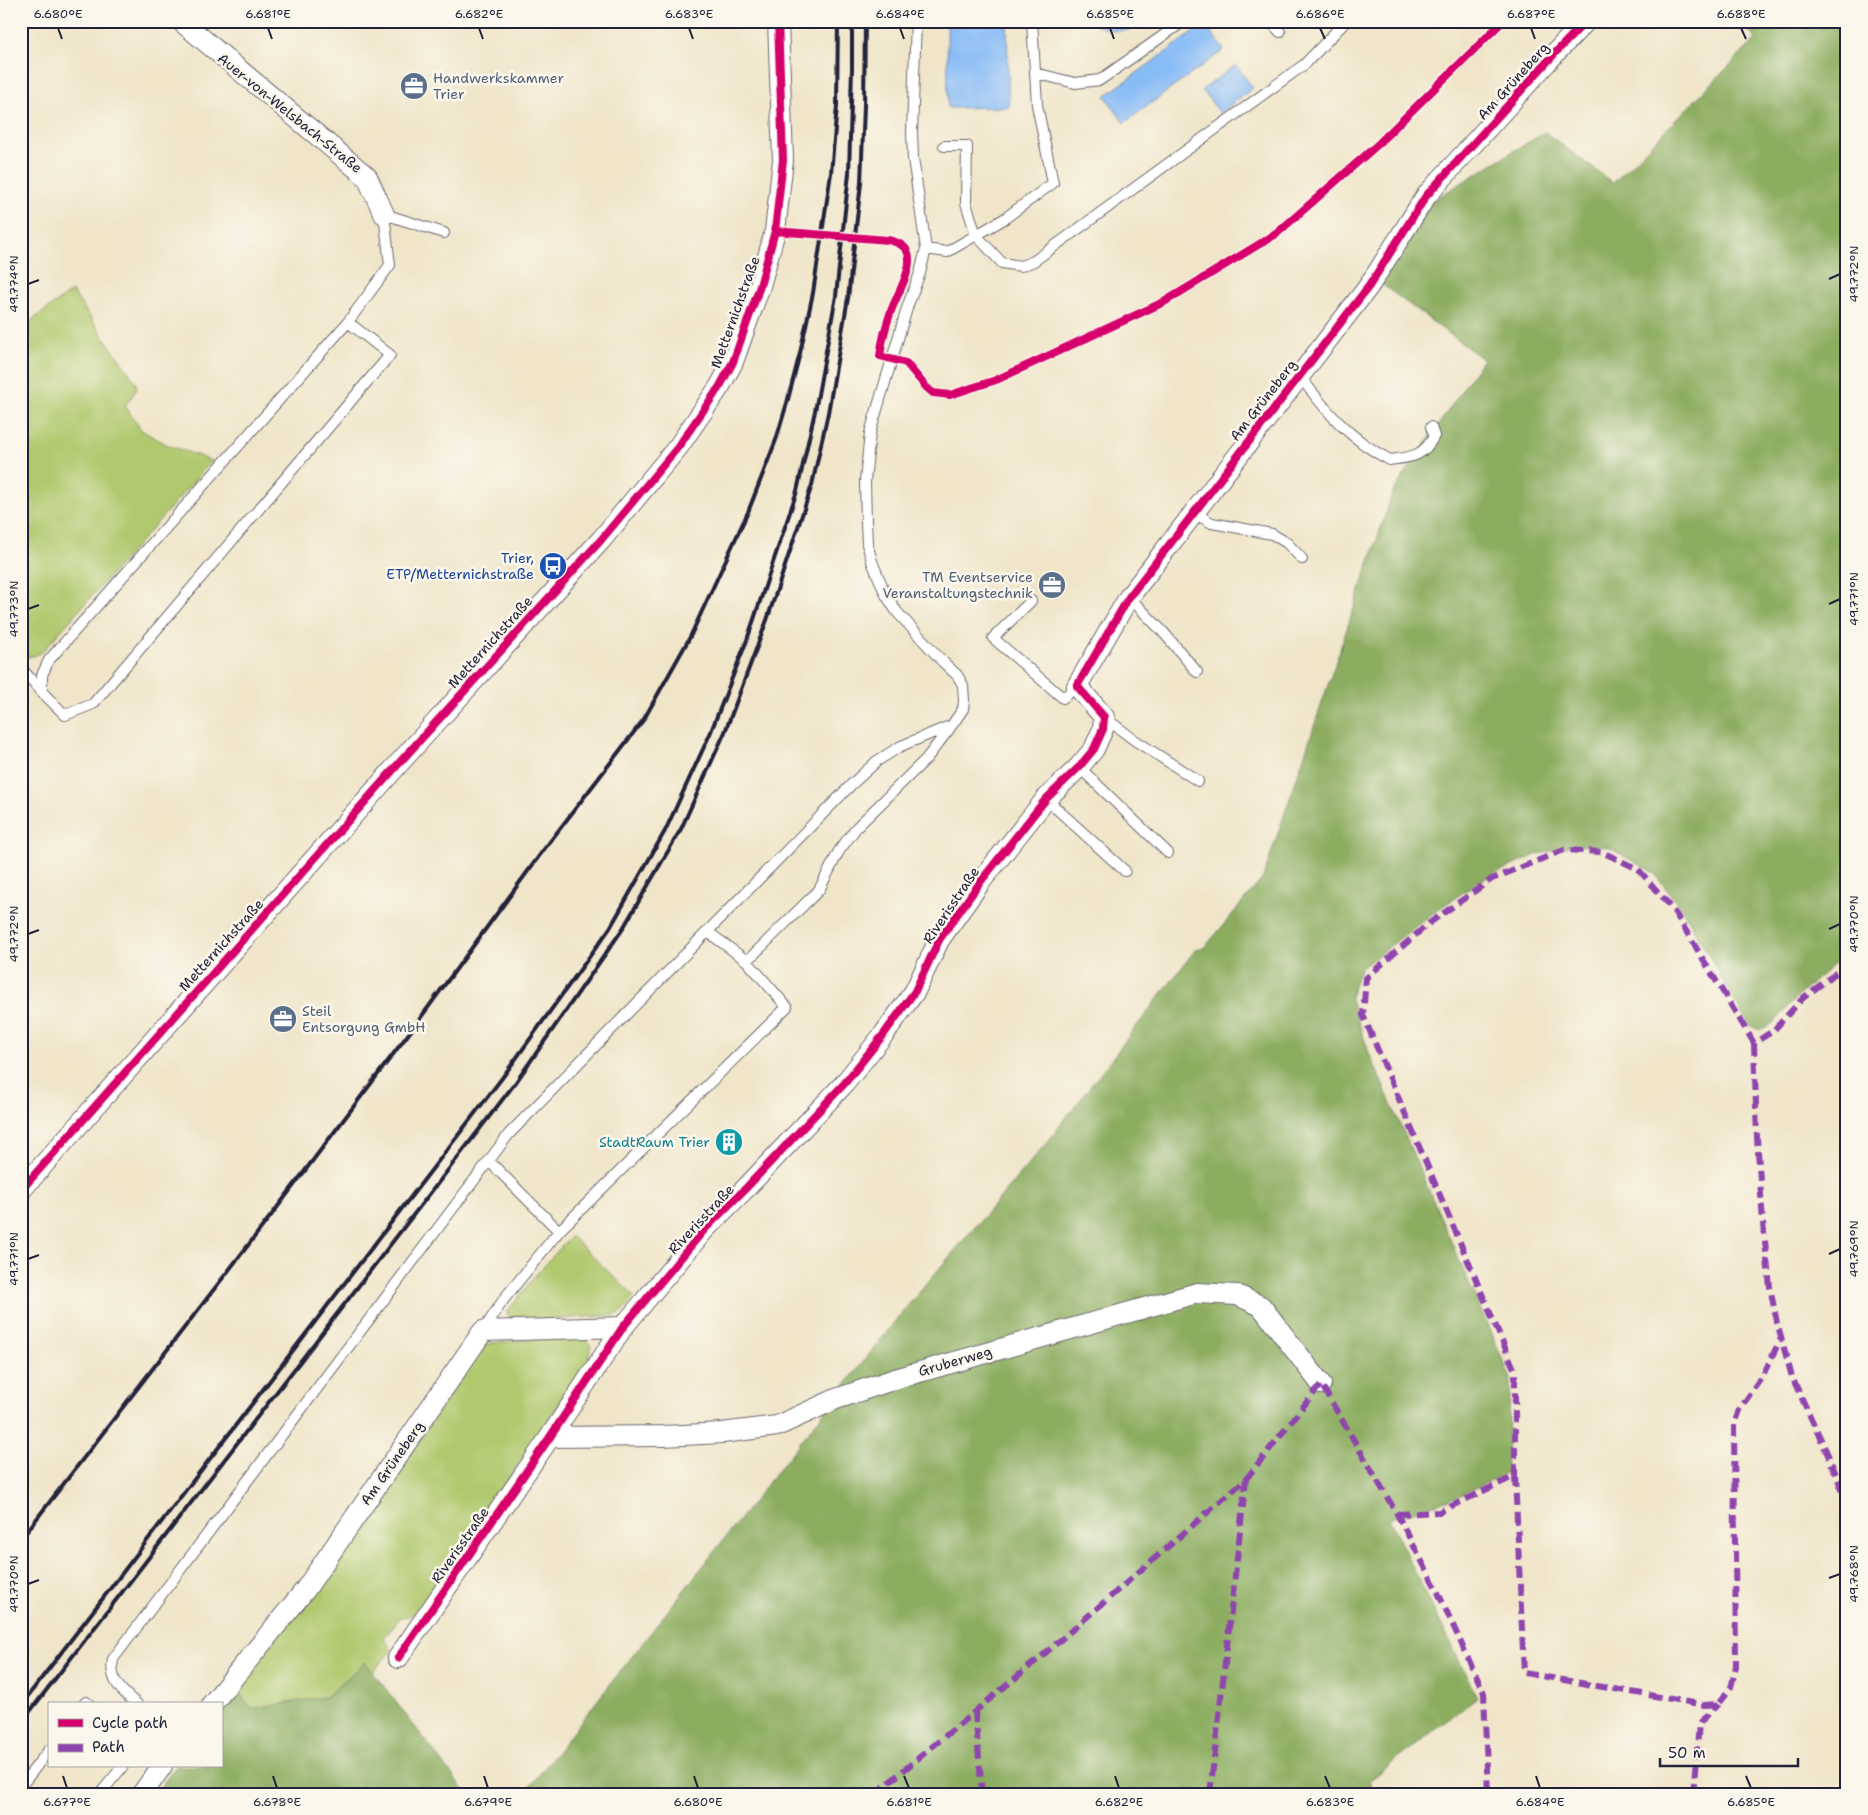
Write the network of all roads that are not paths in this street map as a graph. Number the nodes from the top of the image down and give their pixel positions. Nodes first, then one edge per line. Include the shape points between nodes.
1 (181, 21) edge
2 (778, 21) edge
3 (916, 21) edge
4 (1032, 21) edge
5 (1184, 21) edge
6 (1270, 21) edge
7 (1346, 21) edge
8 (1586, 21) edge
9 (1280, 32) dead end
10 (1035, 73) junction
11 (944, 146) dead end
12 (384, 214) junction
13 (444, 234) dead end
14 (976, 235) junction
15 (926, 249) junction
16 (348, 322) junction
17 (1299, 375) junction
18 (1431, 427) dead end
19 (1192, 512) junction
20 (1302, 558) dead end
21 (1129, 596) junction
22 (1031, 601) dead end
23 (21, 668) edge
24 (1197, 672) dead end
25 (1077, 686) junction
26 (42, 692) junction
27 (1104, 717) junction
28 (952, 725) junction
29 (1079, 767) junction
30 (1198, 781) dead end
31 (1041, 804) junction
32 (1168, 852) dead end
33 (1125, 872) dead end
34 (708, 932) junction
35 (747, 961) junction
36 (489, 1161) junction
37 (21, 1190) edge
38 (560, 1231) junction
39 (623, 1327) junction
40 (483, 1330) junction
41 (1321, 1384) dead end
42 (550, 1437) junction
43 (398, 1658) dead end
44 (135, 1702) edge
45 (214, 1702) edge
46 (48, 1751) edge
47 (121, 1768) edge
48 (161, 1768) edge
49 (21, 1786) edge
50 (100, 1794) edge
51 (142, 1794) edge

1 - 12 street, Auer-von-Welsbach-Straße via 368,177
2 - 37 street, Metternichstraße via 783,160 775,231 760,286 733,362 720,386 678,447 601,540
3 - 15 lane via 913,158
4 - 10 lane
5 - 10 lane via 1100,80 1075,83
6 - 9 lane
7 - 14 lane via 1305,64 1034,261 1021,266 1002,262
8 - 17 street, Am Grüneberg via 1426,196 1369,286
10 - 14 lane via 1037,105 1053,183
11 - 14 lane via 967,146 966,203
12 - 13 lane
12 - 16 lane via 390,265
14 - 15 lane via 947,252
15 - 28 lane via 870,434 865,481 866,521 873,564 886,595 897,612 963,685 963,709
16 - 26 lane via 49,660 42,675
16 - 26 lane via 390,355 93,704 65,715
17 - 18 lane via 1356,440 1390,460 1418,456 1434,436
17 - 19 street, Am Grüneberg
19 - 20 lane via 1212,523 1272,534
19 - 21 street, Am Grüneberg
21 - 24 lane
21 - 25 street, Am Grüneberg
22 - 25 lane via 993,638 1063,698
23 - 26 lane
25 - 27 street
27 - 29 street via 1094,749
27 - 30 lane
28 - 34 lane via 901,746 877,761
28 - 35 lane via 926,759 856,828 819,890
29 - 31 street
29 - 32 lane
31 - 33 lane
31 - 39 street, Riverisstraße via 946,930 899,1015 844,1084 704,1230
34 - 35 lane
34 - 36 lane via 509,1134
35 - 38 lane via 787,1007
36 - 38 lane
36 - 44 lane via 113,1659 114,1681
38 - 40 lane
39 - 40 street
39 - 42 street, Riverisstraße
40 - 45 street, Am Grüneberg via 305,1590
41 - 42 street, Gruberweg via 1262,1306 1237,1295 1197,1293 895,1379 836,1399 777,1426 663,1436
42 - 43 street, Riverisstraße
46 - 49 lane
47 - 50 lane
48 - 51 street

